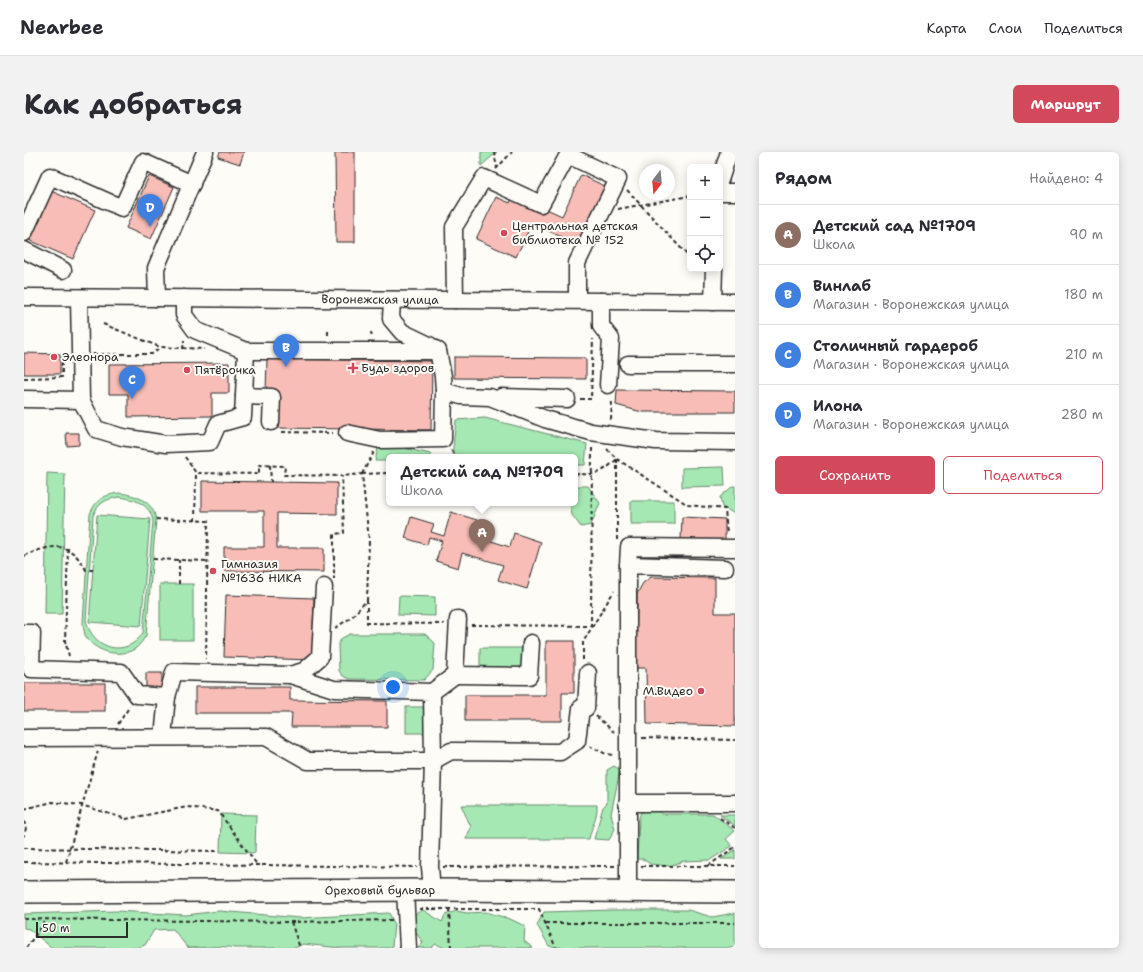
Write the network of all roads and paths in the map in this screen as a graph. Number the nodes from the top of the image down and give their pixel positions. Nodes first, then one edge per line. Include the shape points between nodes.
1 (205, 152) edge
2 (494, 152) edge
3 (512, 152) edge
4 (728, 152) edge
5 (497, 168) junction
6 (723, 170) edge
7 (484, 178) junction
8 (618, 179) junction
9 (192, 184) junction
10 (723, 192) edge
11 (735, 192) edge
12 (687, 196) edge
13 (640, 204) junction
14 (602, 214) junction
15 (25, 228) edge
16 (24, 250) edge
17 (687, 255) edge
18 (63, 270) dead end
19 (714, 272) edge
20 (24, 297) edge
21 (79, 298) junction
22 (157, 298) junction
23 (184, 298) junction
24 (392, 300) junction
25 (455, 300) junction
26 (577, 300) junction
27 (601, 301) junction
28 (713, 302) junction
29 (735, 302) edge
30 (103, 324) dead end
31 (593, 343) dead end
32 (160, 347) junction
33 (207, 350) dead end
34 (246, 351) junction
35 (438, 351) junction
36 (80, 356) junction
37 (628, 364) dead end
38 (735, 364) edge
39 (24, 378) edge
40 (608, 385) joint
41 (444, 391) junction
42 (244, 396) junction
43 (490, 397) junction
44 (24, 399) edge
45 (567, 399) joint
46 (81, 400) junction
47 (271, 422) joint
48 (591, 432) junction
49 (347, 433) joint
50 (610, 435) junction
51 (380, 440) junction
52 (735, 442) edge
53 (188, 459) dead end
54 (617, 459) junction
55 (270, 465) junction
56 (196, 473) junction
57 (386, 473) edge
58 (362, 474) junction
59 (578, 474) edge
60 (593, 475) junction
61 (342, 476) junction
62 (271, 482) dead end
63 (156, 519) dead end
64 (195, 521) junction
65 (617, 542) dead end
66 (68, 548) junction
67 (731, 548) edge
68 (24, 556) edge
69 (153, 559) dead end
70 (179, 560) junction
71 (208, 561) junction
72 (628, 565) junction
73 (725, 568) dead end
74 (93, 570) dead end
75 (179, 584) dead end
76 (617, 586) dead end
77 (324, 587) joint
78 (366, 600) junction
79 (458, 622) junction
80 (591, 626) junction
81 (24, 633) edge
82 (583, 642) dead end
83 (531, 643) dead end
84 (321, 649) junction
85 (73, 670) junction
86 (206, 672) junction
87 (588, 673) dead end
88 (290, 675) junction
89 (455, 675) junction
90 (432, 692) junction
91 (137, 695) junction
92 (167, 697) junction
93 (586, 708) junction
94 (622, 735) junction
95 (164, 737) junction
96 (24, 738) edge
97 (102, 738) junction
98 (735, 740) edge
99 (577, 741) junction
100 (628, 756) junction
101 (433, 761) junction
102 (627, 803) junction
103 (735, 803) edge
104 (81, 805) junction
105 (24, 810) edge
106 (717, 816) dead end
107 (24, 821) edge
108 (735, 828) edge
109 (24, 836) edge
110 (735, 847) edge
111 (24, 848) edge
112 (69, 850) junction
113 (218, 851) dead end
114 (24, 862) edge
115 (66, 862) junction
116 (258, 866) junction
117 (627, 866) junction
118 (708, 866) junction
119 (735, 866) edge
120 (430, 867) junction
121 (432, 890) junction
122 (628, 890) junction
123 (24, 892) edge
124 (735, 892) edge
125 (406, 906) junction
126 (450, 909) junction
127 (24, 919) edge
128 (47, 919) junction
129 (291, 922) junction
130 (545, 923) junction
131 (735, 923) edge
132 (26, 948) edge
133 (300, 948) edge
134 (408, 948) edge
135 (451, 948) edge
136 (556, 948) edge

1 - 9 street
2 - 5 path
3 - 5 path
4 - 6 street
5 - 7 path
7 - 8 street via 540,204 568,155
7 - 25 street via 454,227
8 - 13 path
8 - 14 street
9 - 15 street via 143,162 122,208 50,176
9 - 22 street via 156,268
10 - 11 street
12 - 13 path
13 - 14 path
13 - 17 path
14 - 26 street via 577,263
16 - 18 street
19 - 28 street
20 - 21 street, Воронежская улица
21 - 22 street, Воронежская улица
21 - 36 street
22 - 23 street, Воронежская улица
23 - 24 street, Воронежская улица
23 - 34 street via 184,315 195,330
24 - 25 street, Воронежская улица
24 - 35 street via 391,320 398,328
25 - 26 street, Воронежская улица
26 - 27 street, Воронежская улица
27 - 28 street, Воронежская улица
27 - 40 street via 601,326 611,340
28 - 29 street, Воронежская улица
30 - 32 path
31 - 45 path via 590,399
32 - 33 path
32 - 36 path via 152,354
34 - 35 street
34 - 42 street
35 - 41 street
36 - 39 path via 62,358 62,377
36 - 46 street
37 - 38 street
40 - 50 path via 613,392
41 - 43 street via 461,396
41 - 51 street via 443,439
42 - 46 street via 243,417 218,424 210,442 166,444 122,437 96,429
42 - 47 street via 272,397
43 - 45 street
43 - 48 street via 544,419
44 - 46 street
47 - 49 path via 270,432
48 - 50 street
48 - 54 path
48 - 60 path
49 - 51 street
50 - 52 street via 656,441
51 - 58 path
53 - 56 path
54 - 60 path via 605,470
54 - 65 path
54 - 67 path via 688,505 725,509
55 - 56 path via 259,465 259,474
55 - 61 path via 284,466 284,475
55 - 62 path
56 - 64 path
57 - 58 path
58 - 61 path
58 - 78 path via 369,540
59 - 60 path
60 - 80 path
61 - 77 path via 344,533 334,534 334,584 324,583
63 - 64 path
64 - 71 path via 208,521
66 - 68 path via 43,548
66 - 74 path via 79,558 86,570
66 - 85 path via 65,641
67 - 72 street via 629,547
69 - 70 path
70 - 71 path
70 - 75 path
71 - 86 path
72 - 73 street
72 - 94 street
76 - 80 path
77 - 84 street
78 - 79 path via 366,622
78 - 84 path via 352,617 333,629
79 - 80 path
79 - 89 street
80 - 82 path
81 - 85 street via 32,633 31,669
83 - 89 street via 529,676
84 - 88 street via 320,657 304,671
85 - 91 street via 121,672
86 - 88 street
86 - 92 street via 174,672
87 - 93 street
88 - 90 street via 334,688
89 - 90 street
90 - 101 street
91 - 92 street
91 - 97 path via 120,722
92 - 95 street
93 - 94 path
93 - 99 street via 581,708
94 - 98 path
94 - 100 street
95 - 97 street
95 - 101 street via 266,737 308,761
96 - 97 street
97 - 104 path
99 - 100 path via 606,754
99 - 101 street via 560,752 451,751
100 - 102 street
101 - 120 street
102 - 103 street
102 - 117 street
104 - 105 path via 52,802
104 - 112 path
104 - 116 path via 126,819 187,807 218,811
106 - 108 path
107 - 109 path
110 - 118 path
111 - 112 path
112 - 113 path
112 - 115 path
114 - 115 path
115 - 116 path
116 - 120 path
117 - 118 path
117 - 120 path
117 - 122 street
118 - 119 path
120 - 121 street
121 - 122 main road, Ореховый бульвар
121 - 125 main road, Ореховый бульвар
122 - 124 main road, Ореховый бульвар
123 - 125 main road, Ореховый бульвар
125 - 126 path
125 - 129 path
125 - 134 street
126 - 130 path via 539,909
126 - 135 path
127 - 128 path
128 - 129 path
128 - 132 path
129 - 133 path
130 - 131 path
130 - 136 path

